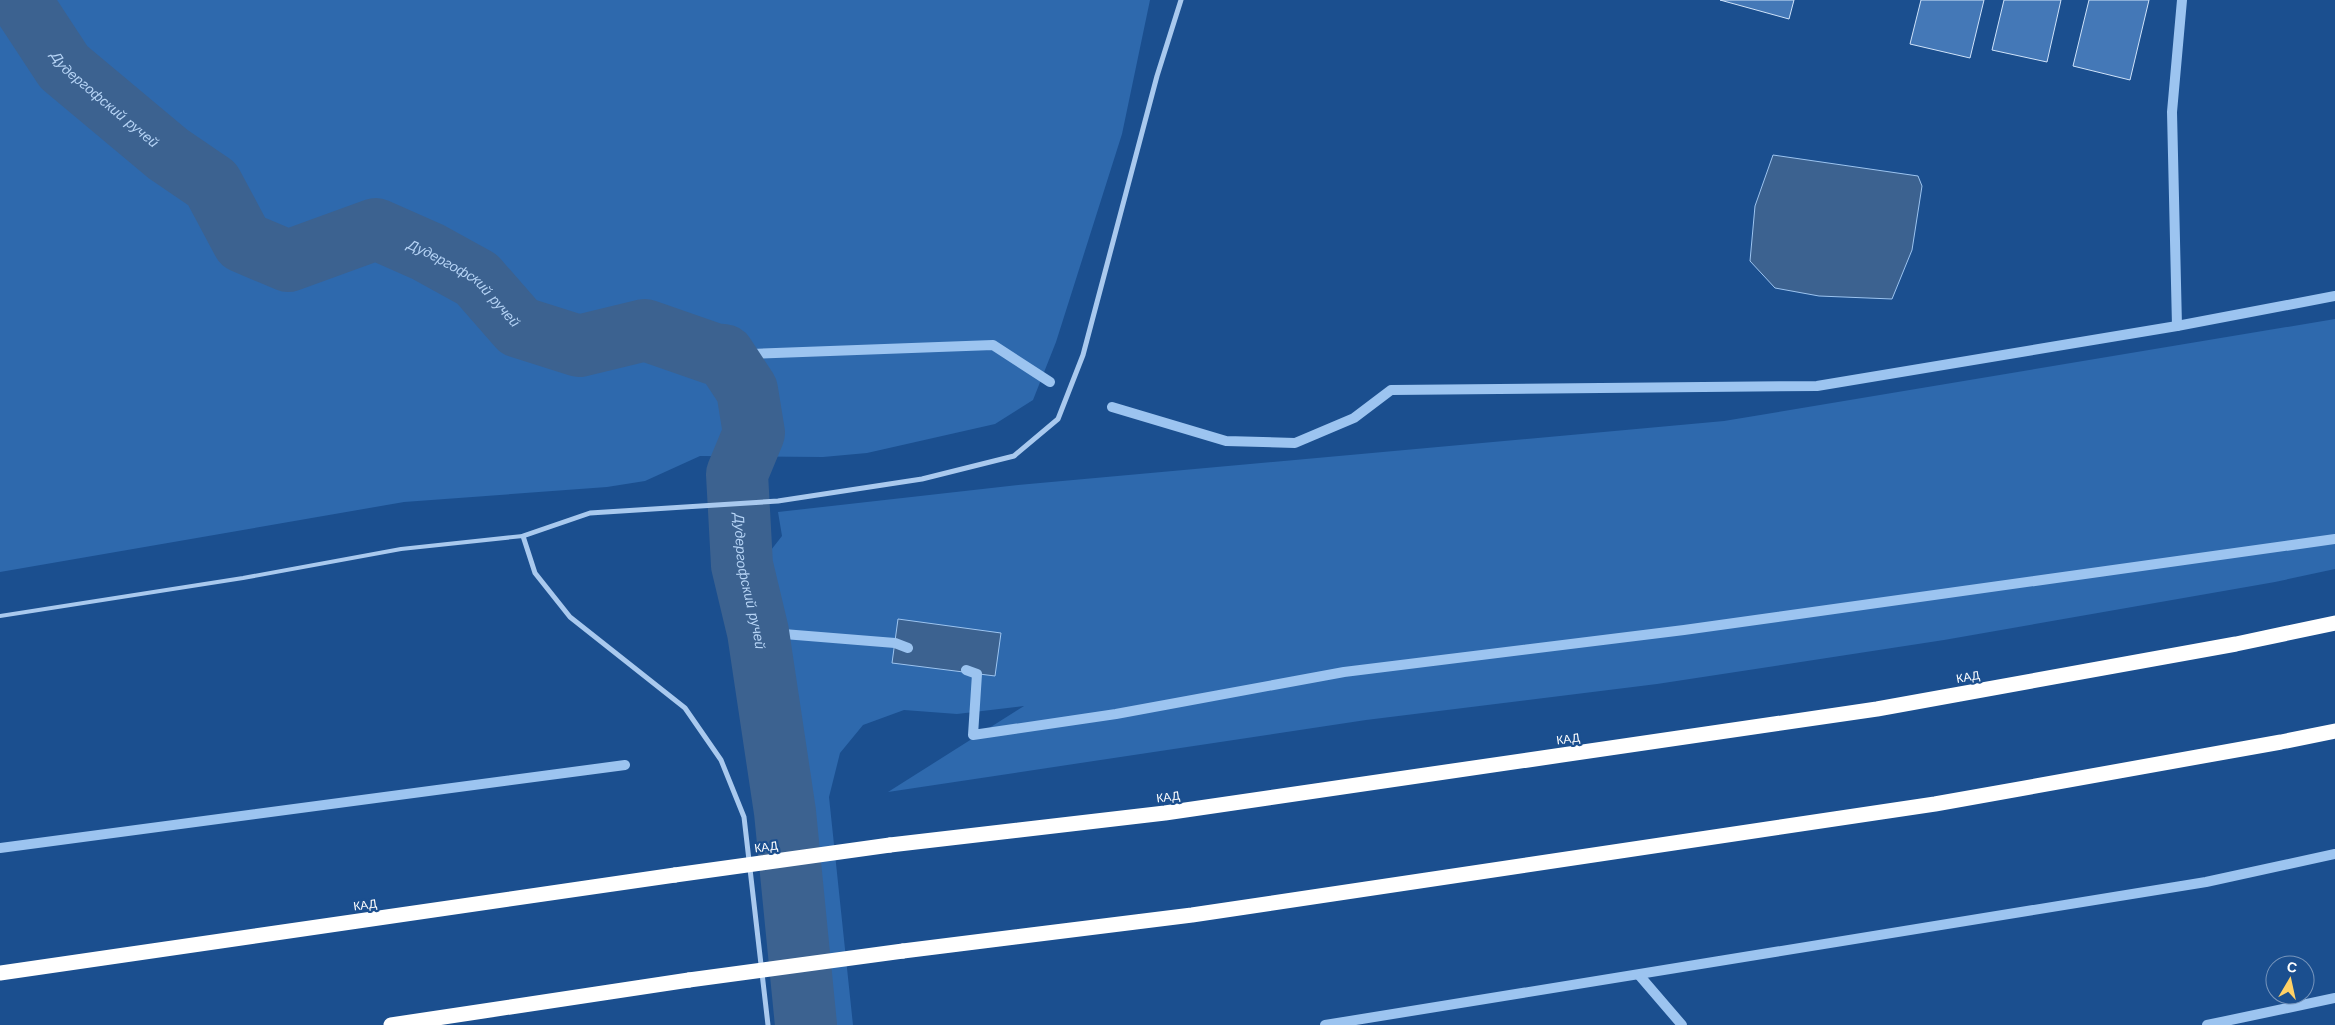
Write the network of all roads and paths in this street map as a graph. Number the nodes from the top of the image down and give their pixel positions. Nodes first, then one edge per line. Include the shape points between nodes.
1 (1180, 0) edge
2 (523, 536) junction
3 (0, 616) edge
4 (2335, 623) edge
5 (2335, 731) edge
6 (0, 973) edge
7 (391, 1025) edge
8 (768, 1025) edge

1 - 2 street via 1083,355 1058,419 1014,456 922,479 778,501 590,513
2 - 3 lane via 401,550
2 - 8 street via 535,573 570,617 685,708 721,760 744,817
4 - 6 highway, КАД, bridge via 1877,709 1175,811 890,845
5 - 7 highway, bridge via 1934,804 1202,914 689,980

